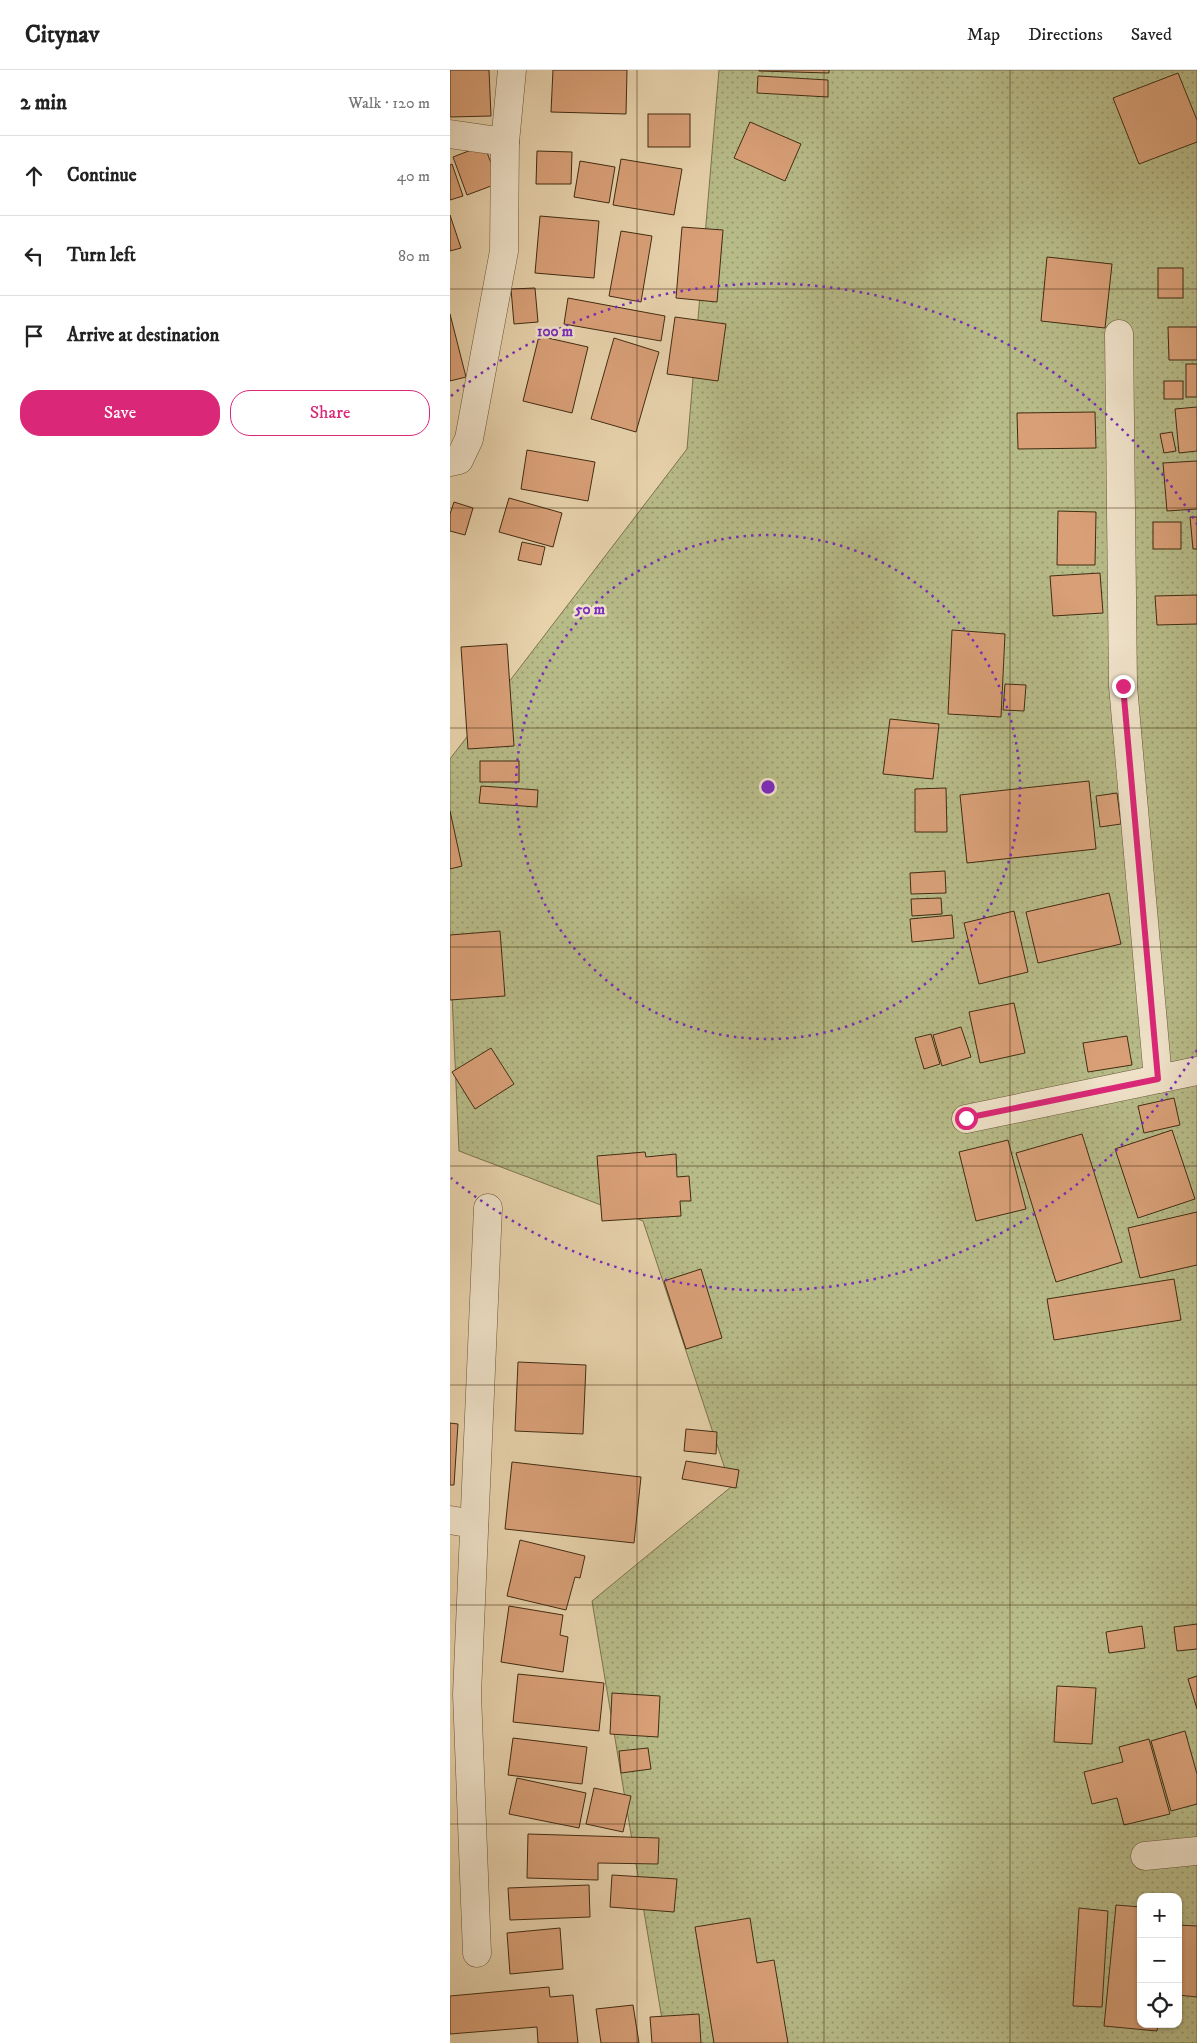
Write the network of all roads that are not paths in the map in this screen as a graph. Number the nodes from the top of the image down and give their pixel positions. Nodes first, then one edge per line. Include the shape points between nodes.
1 (512, 70) edge
2 (450, 134) edge
3 (505, 142) junction
4 (1119, 334) dead end
5 (450, 462) edge
6 (1197, 1071) edge
7 (1158, 1079) junction
8 (966, 1118) dead end
9 (488, 1208) dead end
10 (462, 1522) edge
11 (459, 1695) edge
12 (1197, 1851) edge
13 (1145, 1856) dead end
14 (477, 1954) dead end

1 - 3 street
2 - 3 street
3 - 5 street via 504,251 469,439 459,460
4 - 7 street via 1123,686
6 - 7 street
7 - 8 street
9 - 10 street
10 - 11 street
11 - 14 street
12 - 13 street

